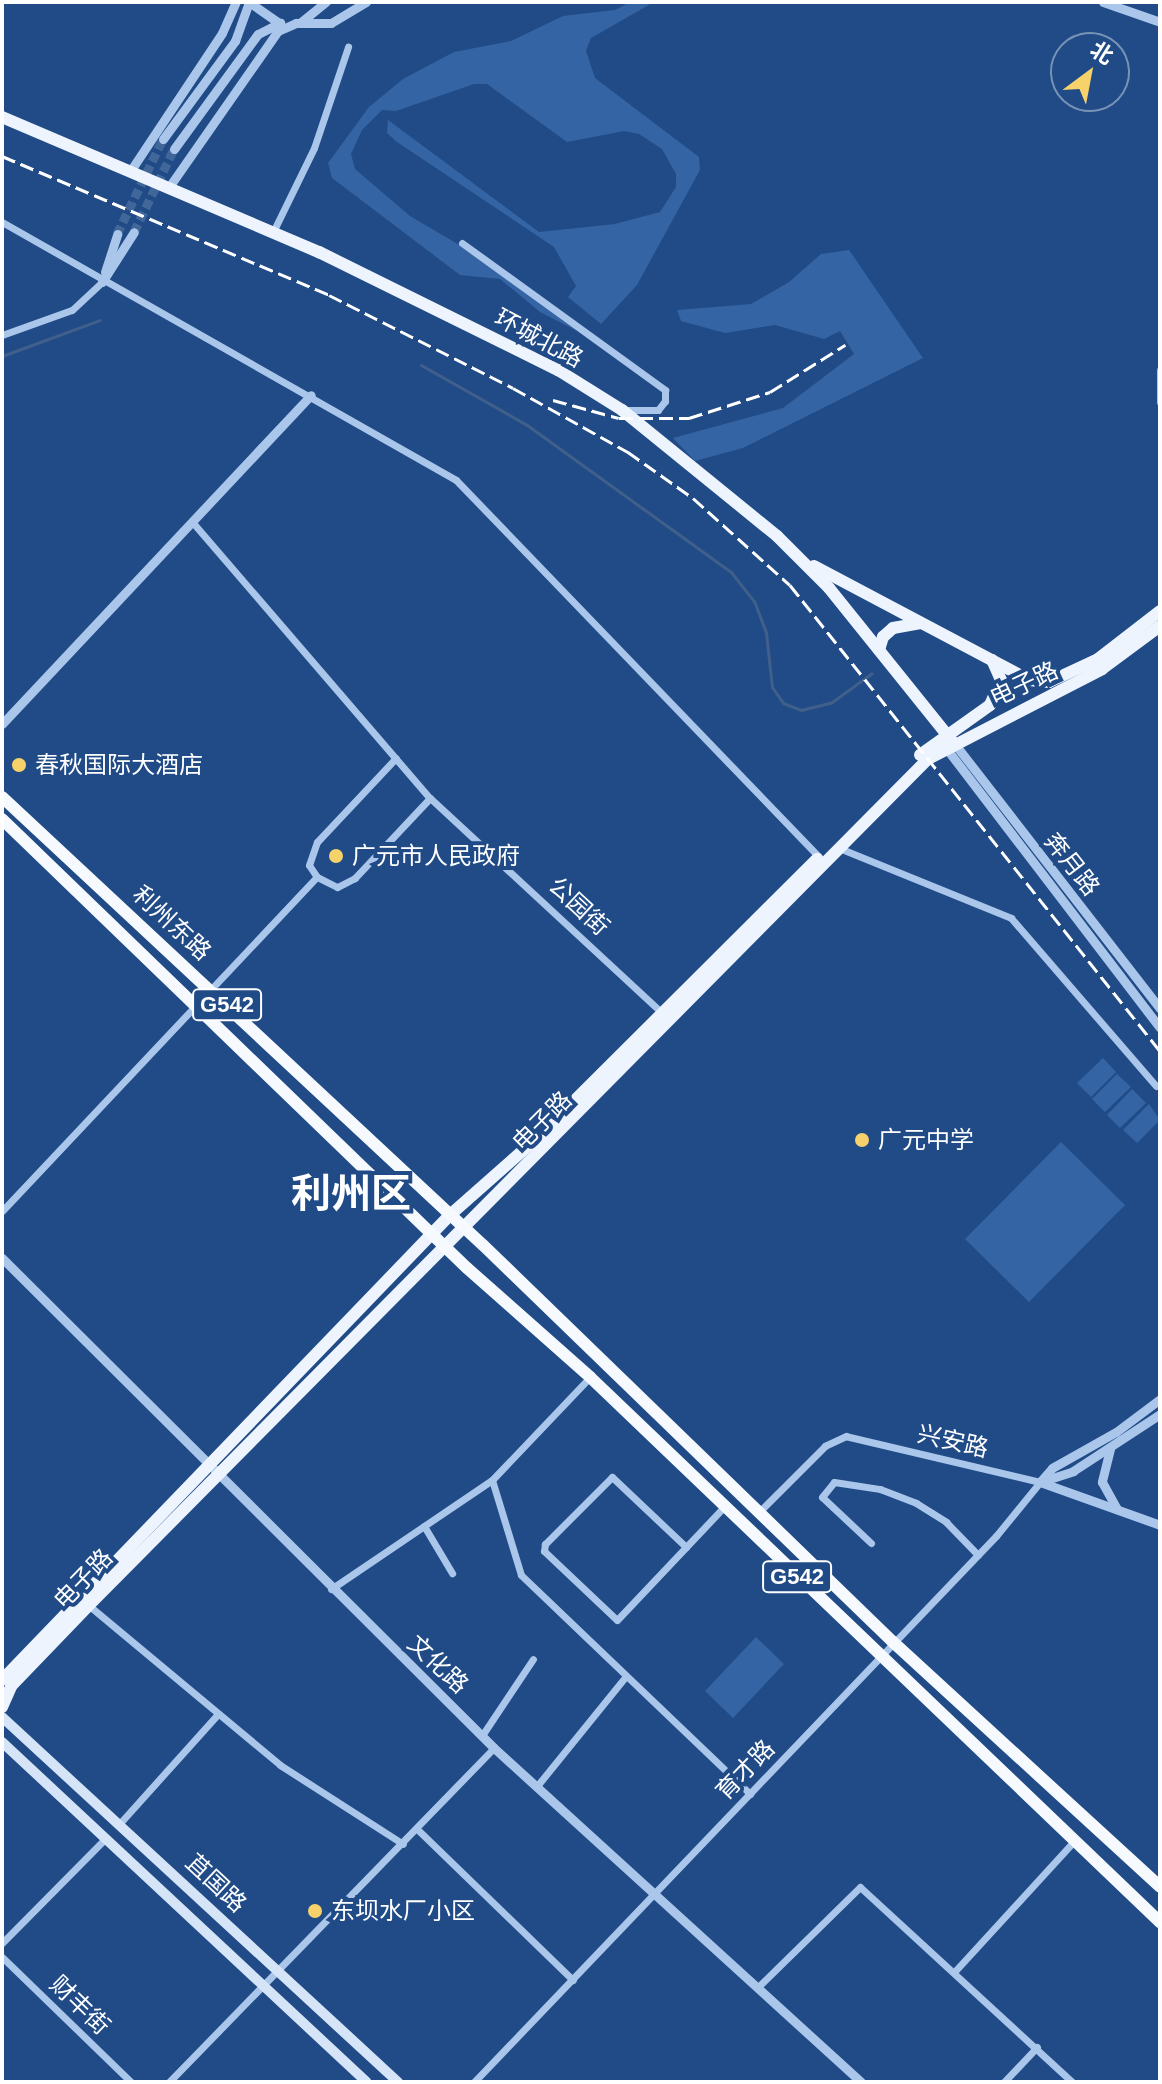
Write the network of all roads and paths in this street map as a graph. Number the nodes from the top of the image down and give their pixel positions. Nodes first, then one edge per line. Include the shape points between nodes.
1 (236, 2) edge
2 (249, 2) edge
3 (326, 2) edge
4 (366, 2) edge
5 (1103, 2) edge
6 (1160, 22) edge
7 (280, 23) junction
8 (296, 23) junction
9 (348, 47) dead end
10 (2, 117) edge
11 (163, 139) tunnel mouth
12 (174, 149) tunnel mouth
13 (131, 170) junction
14 (169, 187) junction
15 (2, 222) edge
16 (134, 232) tunnel mouth
17 (273, 232) junction
18 (117, 234) tunnel mouth
19 (462, 243) dead end
20 (102, 282) junction
21 (2, 335) edge
22 (1160, 370) edge
23 (311, 395) junction
24 (1160, 402) edge
25 (622, 410) junction
26 (194, 524) junction
27 (800, 559) junction
28 (1160, 611) edge
29 (921, 623) junction
30 (1160, 626) edge
31 (879, 650) junction
32 (992, 660) junction
33 (978, 716) junction
34 (936, 721) junction
35 (2, 724) edge
36 (949, 742) junction
37 (396, 758) junction
38 (2, 797) edge
39 (430, 798) junction
40 (2, 819) edge
41 (839, 848) junction
42 (819, 857) junction
43 (317, 877) junction
44 (211, 990) junction
45 (198, 1004) junction
46 (1160, 1009) edge
47 (662, 1013) junction
48 (1160, 1028) edge
49 (1156, 1086) dead end
50 (2, 1211) edge
51 (450, 1215) junction
52 (466, 1229) junction
53 (432, 1233) junction
54 (448, 1248) junction
55 (2, 1258) edge
56 (590, 1377) junction
57 (1160, 1399) edge
58 (1160, 1414) edge
59 (1110, 1448) junction
60 (212, 1472) junction
61 (492, 1480) junction
62 (1040, 1482) junction
63 (724, 1507) junction
64 (1117, 1509) junction
65 (759, 1512) junction
66 (1160, 1525) edge
67 (424, 1526) junction
68 (871, 1543) dead end
69 (686, 1547) junction
70 (978, 1555) junction
71 (452, 1573) dead end
72 (330, 1590) junction
73 (84, 1602) junction
74 (863, 1613) junction
75 (848, 1627) junction
76 (893, 1642) junction
77 (880, 1657) junction
78 (533, 1659) dead end
79 (917, 1664) junction
80 (626, 1676) junction
81 (902, 1678) junction
82 (2, 1680) edge
83 (2, 1707) edge
84 (216, 1716) junction
85 (2, 1717) edge
86 (483, 1734) junction
87 (2, 1742) edge
88 (494, 1748) junction
89 (537, 1786) junction
90 (750, 1794) junction
91 (121, 1822) junction
92 (417, 1829) junction
93 (108, 1836) junction
94 (1074, 1841) junction
95 (403, 1844) junction
96 (1160, 1887) edge
97 (656, 1893) junction
98 (1160, 1922) edge
99 (2, 1943) edge
100 (2, 1957) edge
101 (956, 1970) junction
102 (281, 1971) junction
103 (573, 1980) junction
104 (264, 1985) junction
105 (760, 1985) junction
106 (1037, 2047) junction
107 (854, 2080) edge
108 (131, 2082) edge
109 (169, 2082) edge
110 (366, 2082) edge
111 (398, 2082) edge
112 (474, 2082) edge
113 (1004, 2082) edge
114 (1072, 2082) edge

1 - 13 street via 222,33
2 - 7 street
2 - 11 street via 235,41
3 - 8 street
4 - 8 street via 331,23
5 - 6 street
7 - 8 street
7 - 12 street via 258,34
8 - 14 street via 278,31 266,45
9 - 17 street via 314,148
10 - 13 main road, 环城北路
13 - 14 main road, 环城北路
14 - 17 main road, 环城北路
15 - 20 street
16 - 20 street
17 - 25 main road, 环城北路 via 558,370
18 - 20 street
19 - 25 street via 665,390 658,410
20 - 21 street via 72,310
20 - 23 street
22 - 24 street
23 - 26 street
23 - 42 street via 456,480
25 - 27 main road, 环城北路
26 - 35 street
26 - 37 street
27 - 29 main road
27 - 31 main road, 环城北路
28 - 32 main road, 电子路 via 1098,659 1063,676 1029,680
29 - 31 main road via 893,628
29 - 32 main road
30 - 36 main road, 电子路 via 1102,669
31 - 34 main road, 环城北路
32 - 33 main road via 1001,680 998,693
33 - 34 main road
33 - 36 main road
34 - 36 main road, 环城北路
36 - 41 main road, 电子路
36 - 42 main road, 电子路 via 923,753
36 - 46 street, 奔月路
36 - 48 street
37 - 39 street, 公园街
37 - 43 street via 317,842 309,865
38 - 44 highway, 利州东路 / G542
39 - 43 street via 355,878 337,887
39 - 47 street, 公园街
40 - 45 highway, 利州东路 / G542
41 - 49 street via 1011,918
41 - 52 main road, 电子路
42 - 47 main road, 电子路
43 - 44 street
44 - 45 street
44 - 51 highway, 利州东路 / G542
45 - 50 street
45 - 53 highway, 利州东路 / G542
47 - 51 main road, 电子路
51 - 52 highway, G542
51 - 53 main road, 电子路
52 - 54 main road, 电子路
52 - 65 highway, G542
53 - 54 highway, G542
53 - 60 main road, 电子路
54 - 56 highway, G542
54 - 60 main road, 电子路
55 - 60 street, 文化路
56 - 61 street
56 - 63 highway, G542
57 - 62 street via 1116,1432 1052,1468
58 - 59 street
59 - 62 street via 1073,1471
59 - 64 street via 1102,1482
60 - 72 street, 文化路
60 - 73 main road, 电子路
61 - 67 street
61 - 80 street via 521,1575
62 - 64 street, 兴安路
62 - 65 street, 兴安路 via 846,1436 825,1446
62 - 70 street, 育才路
63 - 69 street
63 - 75 highway, G542
64 - 66 street, 兴安路
65 - 74 highway, G542
67 - 71 street
67 - 72 street
68 - 70 street via 822,1497 834,1482 880,1489 916,1503 946,1522
69 - 69 street via 612,1477 545,1544 544,1551 617,1620
70 - 76 street, 育才路
72 - 86 street, 文化路
73 - 82 main road, 电子路
73 - 83 main road, 电子路 via 12,1685
73 - 84 street
74 - 75 main road
74 - 76 highway, G542
75 - 77 highway, G542
76 - 77 street, 育才路
76 - 79 highway, G542
77 - 81 highway, G542
77 - 90 street, 育才路
78 - 86 street
79 - 81 main road
79 - 96 highway, G542
80 - 89 street
80 - 90 street
81 - 94 highway, G542
84 - 91 street
84 - 95 street via 280,1765
85 - 91 main road, 苴国路
86 - 88 street, 文化路
87 - 93 main road, 苴国路
88 - 89 street, 文化路
88 - 92 street
89 - 97 street, 文化路
90 - 97 street, 育才路
91 - 102 main road, 苴国路
92 - 95 street
92 - 103 street
93 - 99 street
93 - 104 main road, 苴国路
94 - 98 highway, G542
94 - 101 street
95 - 102 street
97 - 103 street, 育才路
97 - 105 street, 文化路
100 - 108 street, 财丰街
101 - 105 street via 860,1887
101 - 106 street
102 - 104 street
102 - 111 main road, 苴国路
103 - 112 street, 育才路
104 - 109 street
104 - 110 main road, 苴国路
105 - 107 street, 文化路
106 - 113 street
106 - 114 street

